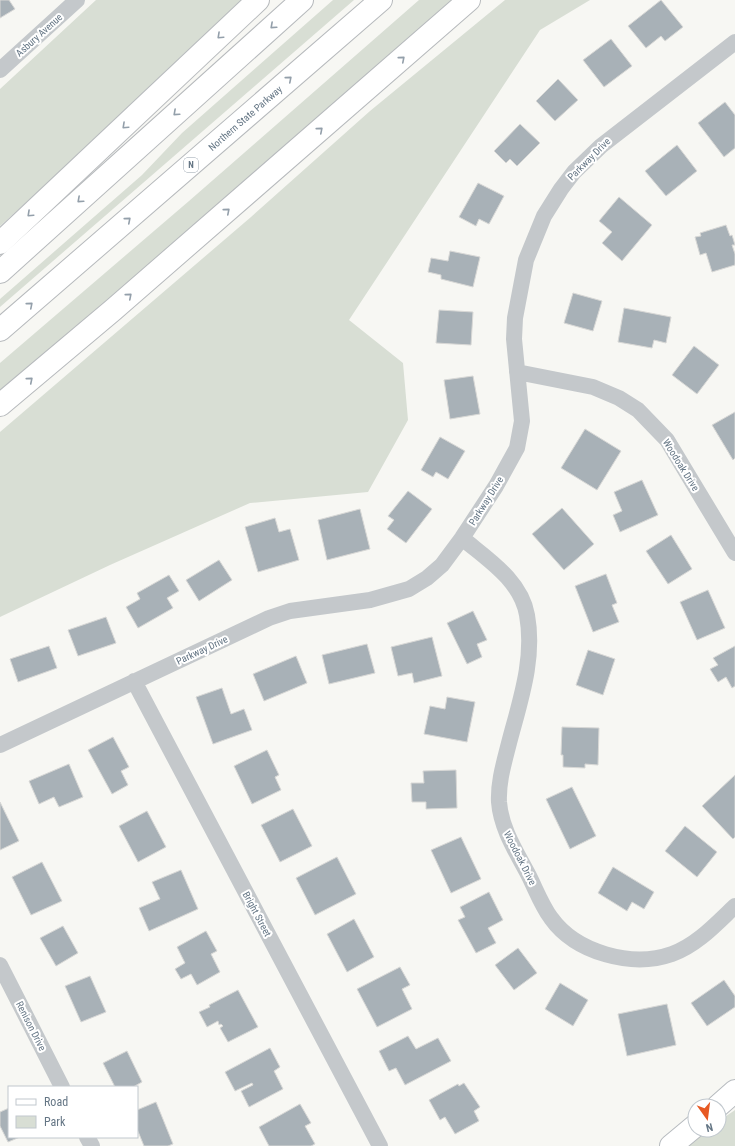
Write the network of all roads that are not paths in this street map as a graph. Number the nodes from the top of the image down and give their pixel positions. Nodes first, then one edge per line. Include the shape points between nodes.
1 (258, 0) edge
2 (302, 0) edge
3 (381, 0) edge
4 (469, 0) edge
5 (68, 3) edge
6 (734, 45) edge
7 (0, 70) edge
8 (0, 243) edge
9 (0, 272) edge
10 (0, 330) edge
11 (517, 372) junction
12 (0, 405) edge
13 (462, 538) junction
14 (735, 553) edge
15 (134, 681) junction
16 (0, 745) edge
17 (735, 906) edge
18 (0, 965) edge
19 (61, 1086) edge
20 (735, 1091) edge
21 (727, 1098) edge
22 (687, 1133) edge
23 (694, 1138) edge
24 (380, 1146) edge
25 (671, 1146) edge
26 (683, 1146) edge

1 -> 8 main road
2 -> 9 main road
10 -> 3 main road, Northern State Parkway / N
12 -> 4 main road
5 - 7 street, Asbury Avenue
6 - 11 street, Parkway Drive via 601,146 574,172 561,189 544,216 526,260 515,318
11 - 13 street, Parkway Drive via 522,421 517,448
11 - 14 street, Woodoak Drive via 593,387 619,398 638,410 667,440
13 - 15 street, Parkway Drive via 442,565 409,589 370,600 290,611 269,618
13 - 17 street, Woodoak Drive via 509,578 527,614 530,651 527,677 500,776 499,803 504,829 551,919 570,938 593,951 622,959 647,959 672,954 698,940
15 - 16 street, Parkway Drive
15 - 24 street, Bright Street
18 - 19 street, Renison Drive
20 - 21 main road
22 - 25 main road
23 - 26 main road

